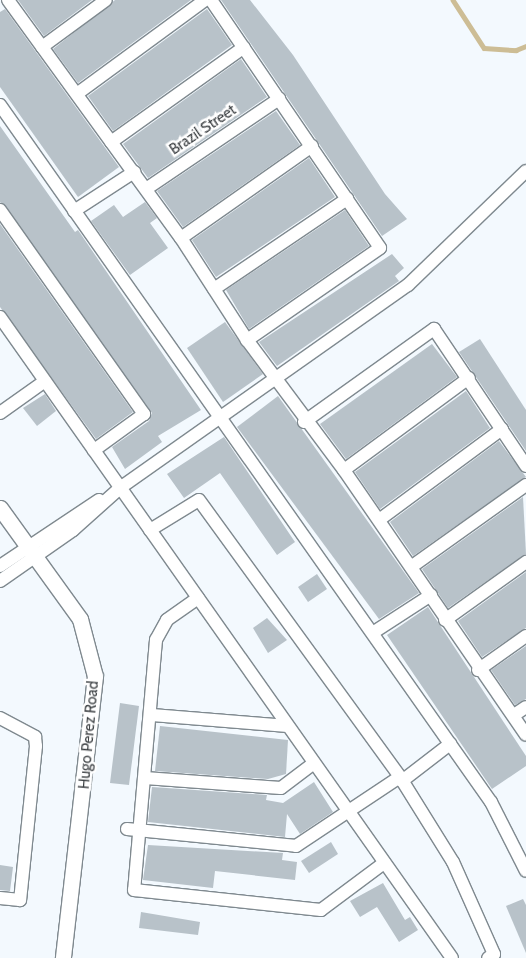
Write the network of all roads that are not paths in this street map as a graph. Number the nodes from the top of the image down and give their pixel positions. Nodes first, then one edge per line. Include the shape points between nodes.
1 (8, 0) edge
2 (106, 0) edge
3 (205, 0) edge
4 (211, 0) edge
5 (42, 47) junction
6 (244, 47) junction
7 (78, 93) junction
8 (279, 99) junction
9 (0, 105) edge
10 (111, 142) junction
11 (312, 146) junction
12 (526, 171) edge
13 (134, 172) junction
14 (146, 189) junction
15 (347, 199) junction
16 (0, 210) edge
17 (74, 211) junction
18 (181, 238) junction
19 (214, 289) junction
20 (0, 317) edge
21 (247, 340) junction
22 (275, 378) junction
23 (469, 378) junction
24 (45, 381) junction
25 (0, 413) edge
26 (219, 418) junction
27 (304, 422) junction
28 (502, 429) junction
29 (94, 450) junction
30 (526, 466) edge
31 (344, 470) junction
32 (526, 484) edge
33 (120, 488) junction
34 (0, 508) edge
35 (379, 520) junction
36 (150, 530) junction
37 (31, 551) junction
38 (526, 562) edge
39 (0, 566) edge
40 (411, 567) junction
41 (0, 581) edge
42 (431, 595) junction
43 (198, 598) junction
44 (445, 620) junction
45 (374, 632) junction
46 (526, 636) edge
47 (478, 670) junction
48 (526, 707) edge
49 (152, 715) junction
50 (514, 715) junction
51 (0, 718) edge
52 (288, 726) junction
53 (526, 735) edge
54 (450, 744) junction
55 (314, 763) junction
56 (145, 778) junction
57 (401, 779) junction
58 (348, 811) junction
59 (133, 830) junction
60 (384, 863) junction
61 (526, 871) edge
62 (0, 898) edge
63 (63, 958) edge
64 (452, 958) edge
65 (488, 958) edge

1 - 5 street
2 - 5 street
3 - 7 street
4 - 6 street
5 - 7 street
6 - 8 street
6 - 10 street
7 - 10 street
8 - 11 street
8 - 14 street, Brazil Street
9 - 17 street
10 - 13 street
11 - 15 street
11 - 18 street
12 - 22 street via 408,285
13 - 14 street
13 - 17 street
14 - 18 street
15 - 19 street
15 - 21 street via 380,248
16 - 29 street via 144,414
17 - 26 street
18 - 19 street
19 - 21 street
20 - 24 street
21 - 22 street
22 - 26 street
22 - 27 street
23 - 27 street via 434,329
23 - 28 street
23 - 31 street
24 - 25 street
24 - 29 street
26 - 33 street
26 - 45 street
27 - 31 street
28 - 30 street
28 - 35 street
29 - 33 street
31 - 35 street
32 - 40 street
33 - 36 street
33 - 37 street
34 - 37 street, Hugo Perez Road
35 - 40 street
36 - 43 street
36 - 57 street via 199,500
37 - 39 street
37 - 41 street
37 - 63 street, Hugo Perez Road via 80,619 95,676
38 - 44 street
40 - 42 street
42 - 44 street
42 - 45 street
43 - 49 street via 159,630
43 - 52 street
44 - 47 street
45 - 54 street
46 - 47 street
47 - 50 street
48 - 50 street
49 - 52 street
49 - 56 street
50 - 53 street
51 - 62 street via 35,737 36,746 20,900
52 - 55 street
54 - 57 street
54 - 61 street via 491,802
55 - 56 street via 281,788
55 - 58 street
56 - 59 street
57 - 58 street
57 - 65 street via 453,862 494,954
58 - 59 street via 296,846
58 - 60 street
59 - 60 street via 134,890 322,910
60 - 64 street

